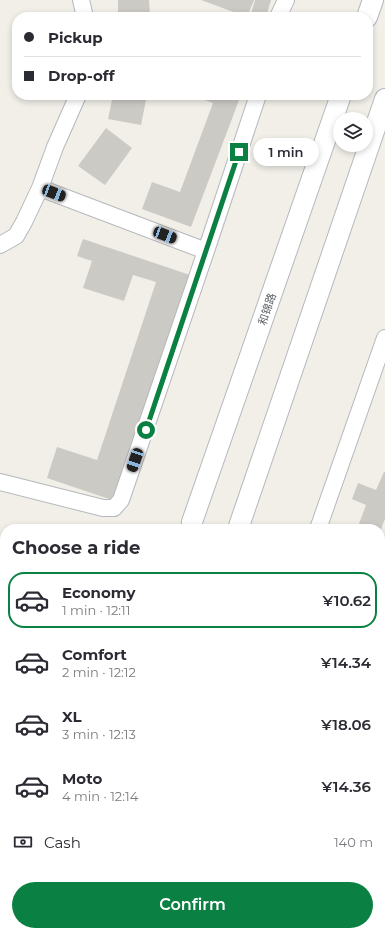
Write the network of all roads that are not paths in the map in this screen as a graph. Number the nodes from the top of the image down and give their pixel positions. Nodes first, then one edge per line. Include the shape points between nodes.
1 (81, 0) edge
2 (286, 0) edge
3 (373, 0) edge
4 (84, 12) edge
5 (280, 12) edge
6 (369, 12) edge
7 (76, 100) edge
8 (256, 100) edge
9 (339, 100) edge
10 (384, 103) edge
11 (40, 188) junction
12 (0, 245) edge
13 (206, 251) junction
14 (385, 338) edge
15 (0, 482) edge
16 (193, 524) edge
17 (240, 524) edge
18 (320, 524) edge

1 - 4 street
2 - 5 street
3 - 6 street
7 - 11 street
8 - 13 street
9 - 16 street, 和锦路
10 - 17 street
11 - 12 street via 16,236
11 - 13 street
13 - 15 street via 121,500 114,508 103,508
14 - 18 street

